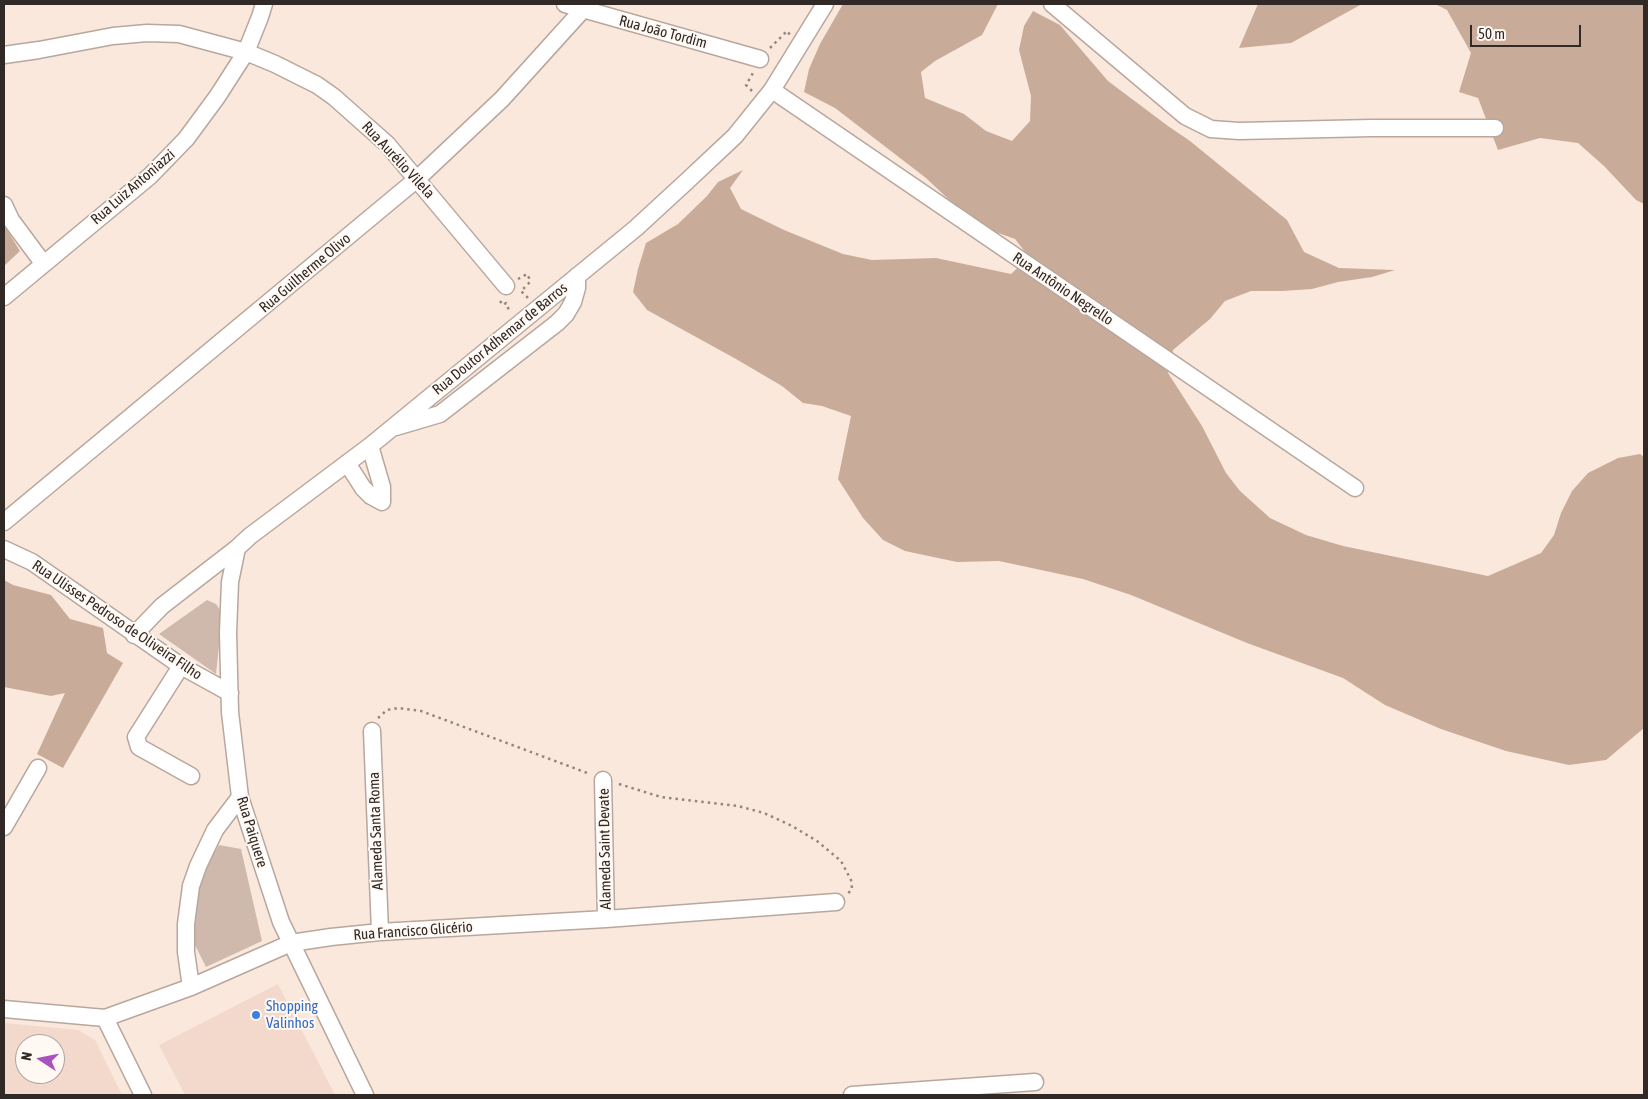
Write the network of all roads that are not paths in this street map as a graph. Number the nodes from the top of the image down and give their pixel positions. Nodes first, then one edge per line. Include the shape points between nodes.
1 (264, 4) edge
2 (565, 4) edge
3 (825, 4) edge
4 (1052, 4) edge
5 (586, 7) edge
6 (246, 52) junction
7 (4, 55) edge
8 (760, 59) road end
9 (769, 94) junction
10 (1495, 128) dead end
11 (417, 179) junction
12 (4, 205) edge
13 (43, 264) junction
14 (577, 276) junction
15 (506, 286) road end
16 (4, 297) edge
17 (392, 428) junction
18 (370, 446) junction
19 (347, 463) junction
20 (1355, 488) dead end
21 (4, 522) edge
22 (237, 548) junction
23 (4, 549) edge
24 (134, 635) junction
25 (181, 666) junction
26 (230, 693) junction
27 (372, 731) road end
28 (38, 768) dead end
29 (191, 776) dead end
30 (604, 780) road end
31 (240, 797) junction
32 (4, 827) edge
33 (836, 902) road end
34 (606, 919) junction
35 (380, 932) junction
36 (291, 943) junction
37 (191, 987) junction
38 (4, 1009) edge
39 (105, 1018) junction
40 (1035, 1082) dead end
41 (144, 1095) edge
42 (365, 1095) edge
43 (852, 1095) edge

1 - 6 street, Rua Luiz Antoniazzi
2 - 5 street, Rua João Tordim
3 - 9 street, Rua Doutor Adhemar de Barros
4 - 10 street via 1185,116 1211,129
5 - 8 street, Rua João Tordim
5 - 11 street, Rua Guilherme Olivo via 502,98
6 - 7 street, Rua Aurélio Vilela via 179,34 147,33
6 - 11 street, Rua Aurélio Vilela via 276,64 334,97 387,144
6 - 13 street, Rua Luiz Antoniazzi via 186,139 150,176
9 - 14 street, Rua Doutor Adhemar de Barros via 735,136 636,228
9 - 20 street, Rua Antônio Negrello
11 - 15 street, Rua Aurélio Vilela
11 - 21 street, Rua Guilherme Olivo
12 - 13 street
13 - 16 street, Rua Luiz Antoniazzi
14 - 17 street, Rua Doutor Adhemar de Barros
14 - 17 street via 573,302 557,323 440,414
17 - 18 street, Rua Doutor Adhemar de Barros
18 - 19 street, Rua Doutor Adhemar de Barros
18 - 19 street via 382,487 382,502 363,488
19 - 22 street, Rua Doutor Adhemar de Barros
22 - 24 street, Rua Doutor Adhemar de Barros via 162,606
22 - 26 street, Rua Paiquere via 230,582
23 - 24 street, Rua Ulisses Pedroso de Oliveira Filho via 32,562
24 - 25 street, Rua Ulisses Pedroso de Oliveira Filho
25 - 26 street, Rua Ulisses Pedroso de Oliveira Filho
25 - 29 street via 136,737 139,747
26 - 31 street, Rua Paiquere
27 - 35 street, Alameda Santa Roma
28 - 32 street
30 - 34 street, Alameda Saint Devate
31 - 36 street, Rua Paiquere via 281,922
31 - 37 street via 216,830 191,886 186,924
33 - 34 street, Rua Francisco Glicério
34 - 35 street, Rua Francisco Glicério
35 - 36 street, Rua Francisco Glicério
36 - 37 street, Rua Francisco Glicério
36 - 42 street, Rua Paiquere
37 - 39 street, Rua Francisco Glicério
38 - 39 street, Rua Francisco Glicério
39 - 41 street
40 - 43 street

